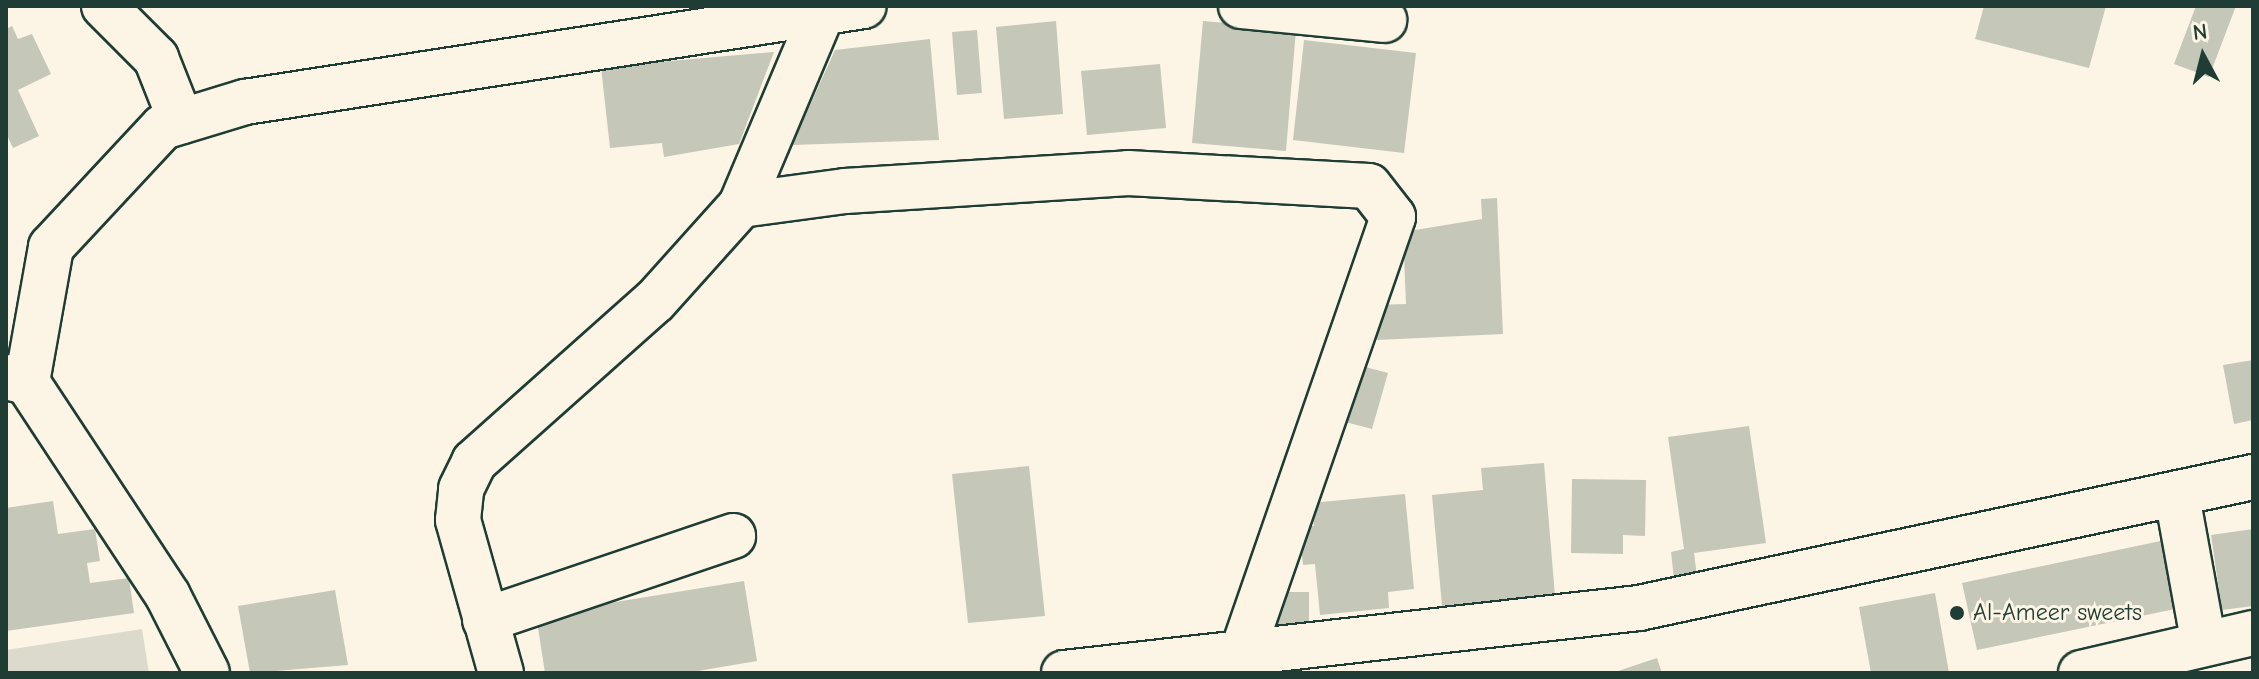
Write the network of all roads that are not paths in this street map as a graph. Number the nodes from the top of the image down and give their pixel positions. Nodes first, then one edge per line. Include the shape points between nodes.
1 (104, 6) edge
2 (1241, 6) edge
3 (837, 7) edge
4 (1384, 20) dead end
5 (181, 121) junction
6 (741, 205) junction
7 (17, 379) edge
8 (2253, 477) edge
9 (2177, 496) junction
10 (733, 536) dead end
11 (485, 620) junction
12 (2253, 633) edge
13 (2204, 644) junction
14 (1242, 663) edge
15 (207, 673) edge
16 (501, 673) edge
17 (1064, 673) edge
18 (2081, 673) edge

1 - 5 street via 156,58
2 - 4 street
3 - 5 street via 245,102
3 - 6 street
5 - 7 street via 163,127 51,247
6 - 11 street via 655,301 474,462 461,489 458,520
6 - 14 street via 845,191 1128,173 1369,186 1393,217
7 - 15 street via 168,596
8 - 9 street
9 - 13 street
9 - 14 street via 1639,608
10 - 11 street
11 - 16 street
12 - 13 street
13 - 18 street
14 - 17 street

